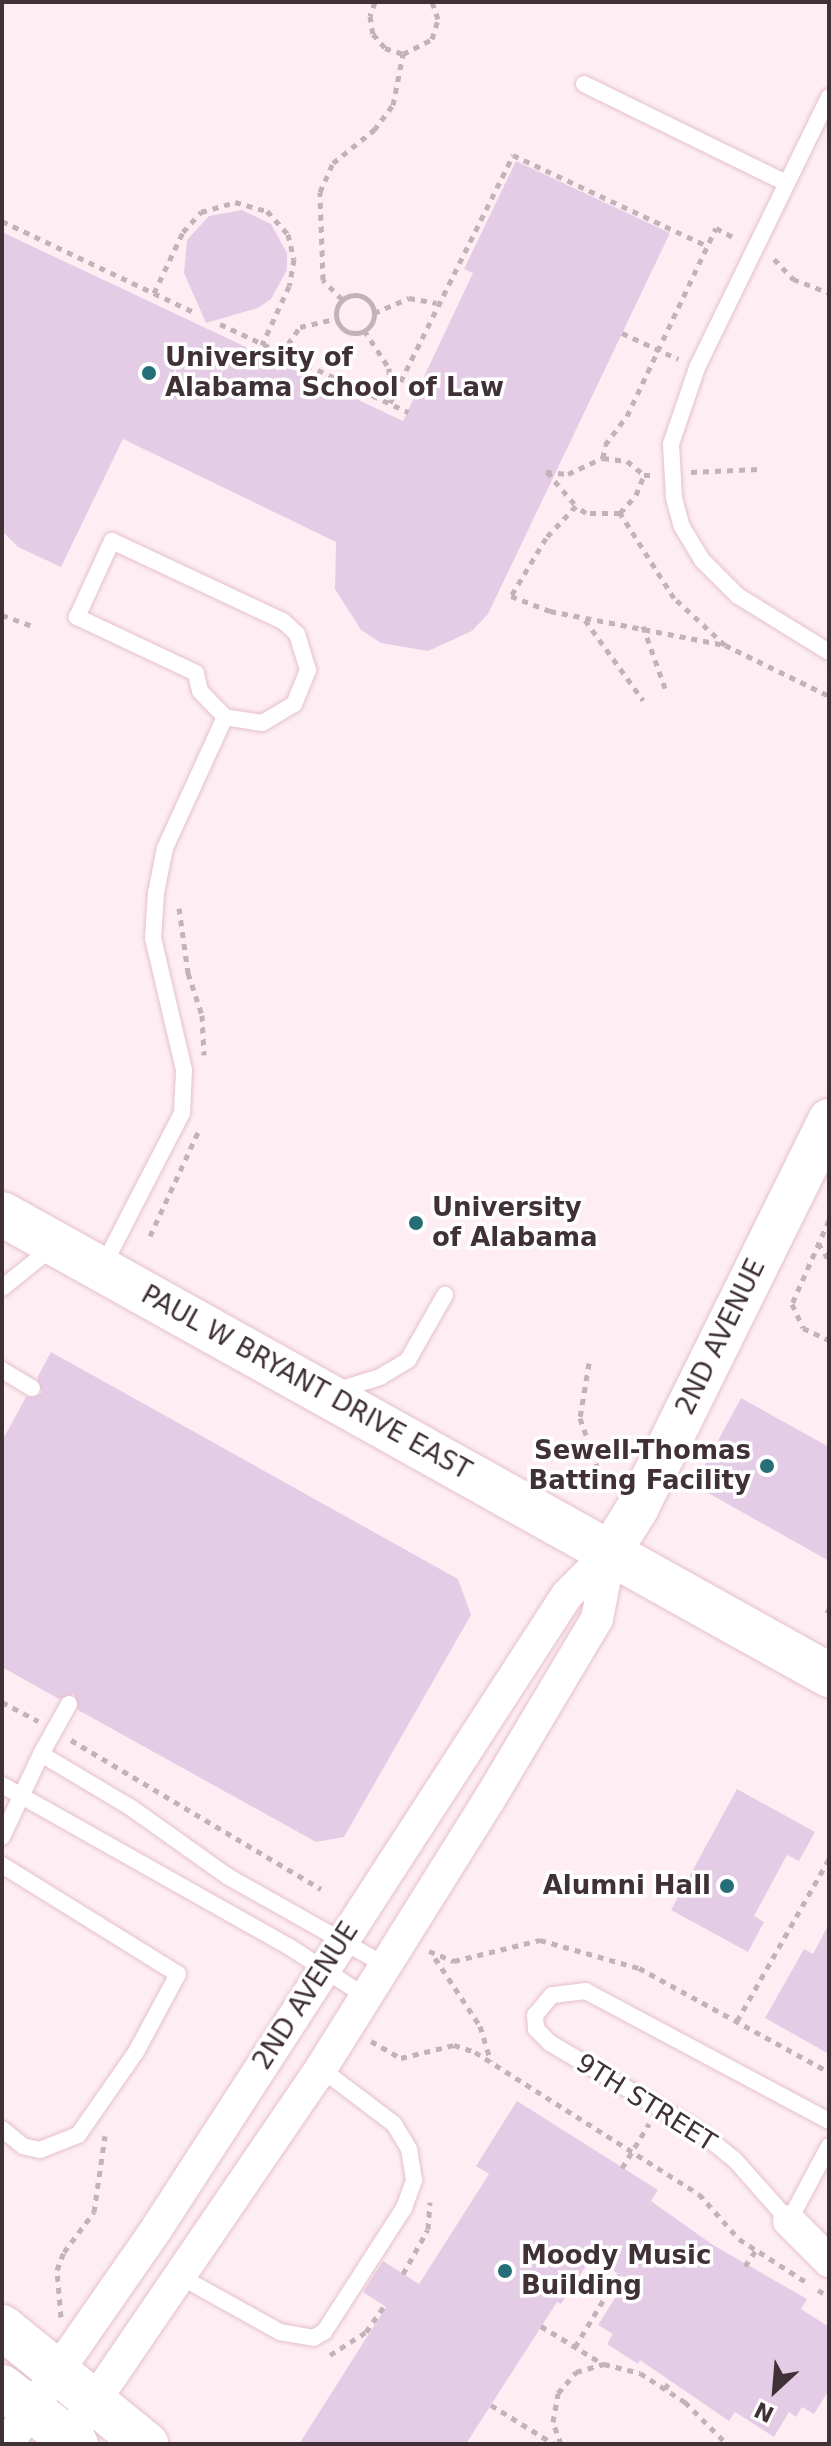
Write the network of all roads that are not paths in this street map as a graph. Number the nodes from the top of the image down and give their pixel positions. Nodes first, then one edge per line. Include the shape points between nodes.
1 (584, 84) dead end
2 (829, 97) edge
3 (786, 183) junction
4 (829, 652) edge
5 (225, 717) junction
6 (829, 1120) edge
7 (2, 1214) edge
8 (56, 1244) junction
9 (101, 1269) junction
10 (2, 1288) edge
11 (445, 1295) dead end
12 (2, 1370) edge
13 (32, 1388) dead end
14 (325, 1394) junction
15 (610, 1552) junction
16 (829, 1675) edge
17 (69, 1704) dead end
18 (41, 1754) junction
19 (9, 1794) edge
20 (2, 1837) edge
21 (2, 1865) edge
22 (343, 1939) junction
23 (385, 1965) junction
24 (322, 1969) junction
25 (365, 1996) junction
26 (320, 2068) junction
27 (829, 2121) edge
28 (2, 2129) edge
29 (829, 2146) edge
30 (789, 2221) junction
31 (829, 2261) edge
32 (183, 2278) junction
33 (2, 2327) edge
34 (61, 2373) junction
35 (93, 2402) junction
36 (14, 2414) edge
37 (70, 2442) edge
38 (146, 2444) edge

1 - 3 lane
2 - 3 lane
3 - 4 lane via 697,368 671,444 674,498 681,525 702,560 738,596
5 - 5 lane via 210,706 196,673 77,617 112,541 283,621 297,634 308,670 294,704 262,723
5 - 9 lane via 165,848 156,893 153,938 184,1070 182,1113
6 - 15 street, 2ND AVENUE via 637,1509
7 - 8 main road, PAUL W BRYANT DRIVE EAST
8 - 9 main road, PAUL W BRYANT DRIVE EAST
8 - 10 lane
9 - 14 main road, PAUL W BRYANT DRIVE EAST
11 - 14 lane via 408,1360 380,1377
12 - 13 lane
14 - 15 main road, PAUL W BRYANT DRIVE EAST
15 - 16 main road, PAUL W BRYANT DRIVE EAST
15 - 22 street, 2ND AVENUE via 567,1595
15 - 23 street, 2ND AVENUE via 597,1619
17 - 18 lane
18 - 19 lane
18 - 22 lane via 130,1807 227,1876
19 - 20 lane
19 - 24 lane
21 - 28 lane via 178,1974 96,2115 60,2146 40,2150 23,2146
22 - 23 lane
22 - 24 street, 2ND AVENUE
23 - 25 street, 2ND AVENUE
24 - 25 lane
24 - 34 street, 2ND AVENUE
25 - 26 street, 2ND AVENUE
26 - 32 street, 2ND AVENUE
26 - 32 lane via 394,2124 409,2149 414,2180 404,2208 324,2332 313,2338 280,2332
27 - 30 lane, 9TH STREET via 586,1991 552,1995 535,2015 536,2029 550,2043 660,2107 735,2160
29 - 30 lane
30 - 31 street, 9TH STREET
32 - 35 street, 2ND AVENUE
33 - 34 main road
34 - 35 main road
34 - 36 street, 2ND AVENUE
35 - 37 street, 2ND AVENUE
35 - 38 main road
36 - 37 main road

